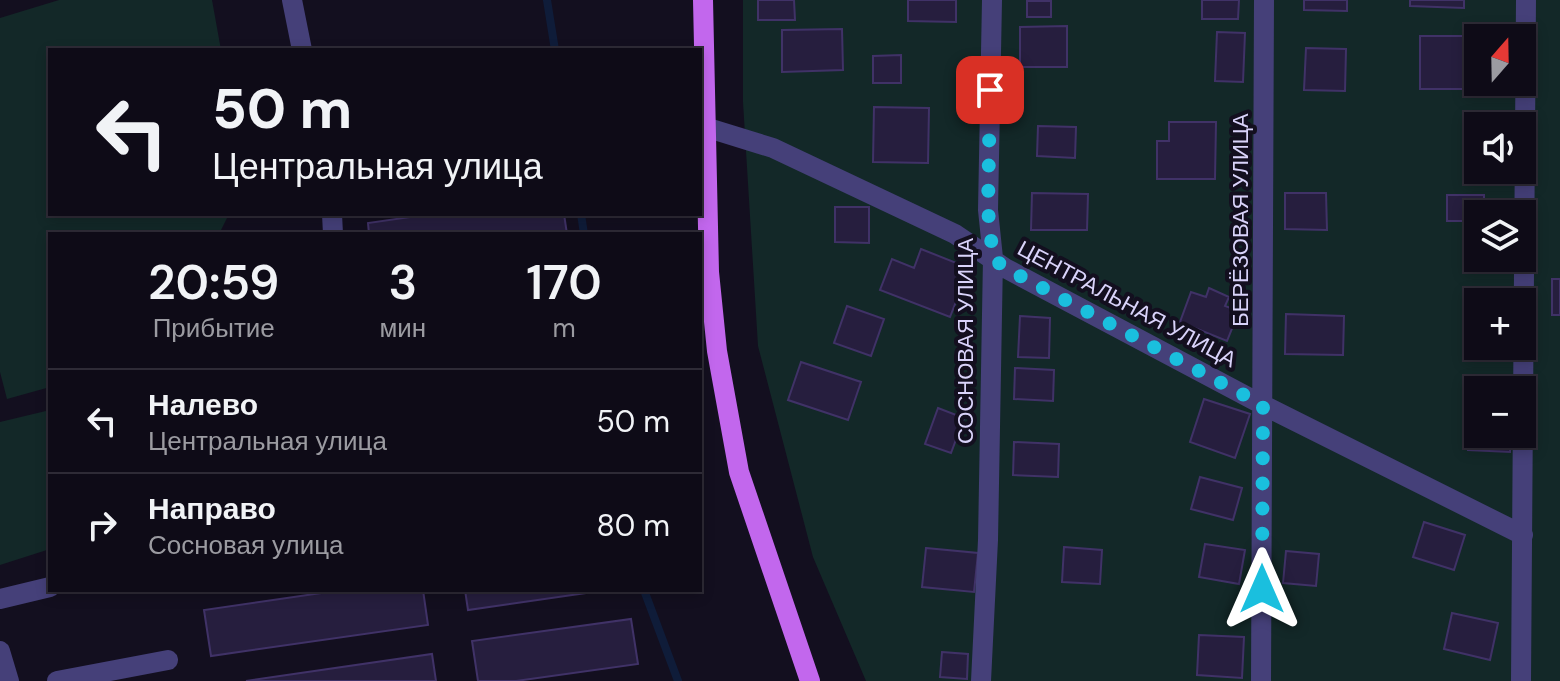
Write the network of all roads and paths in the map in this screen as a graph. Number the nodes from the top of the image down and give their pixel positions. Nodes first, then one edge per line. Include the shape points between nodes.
1 (292, 0) edge
2 (703, 0) edge
3 (992, 0) edge
4 (1264, 0) edge
5 (1526, 0) edge
6 (302, 48) edge
7 (705, 127) junction
8 (993, 258) junction
9 (1263, 405) junction
10 (1523, 535) junction
11 (48, 587) edge
12 (0, 599) edge
13 (0, 651) edge
14 (168, 660) dead end
15 (9, 681) edge
16 (57, 681) edge
17 (810, 681) edge
18 (981, 681) edge
19 (1261, 681) edge
20 (1521, 681) edge

1 - 6 street
2 - 7 main road
3 - 8 street, СОСНОВАЯ УЛИЦА via 988,210
4 - 9 street, БЕРЁЗОВАЯ УЛИЦА
5 - 10 street
7 - 8 street, ЦЕНТРАЛЬНАЯ УЛИЦА via 773,148 955,234
7 - 17 main road via 709,272 739,472
8 - 9 street, ЦЕНТРАЛЬНАЯ УЛИЦА
8 - 18 street, СОСНОВАЯ УЛИЦА
9 - 10 street, ЦЕНТРАЛЬНАЯ УЛИЦА
9 - 19 street, БЕРЁЗОВАЯ УЛИЦА
10 - 20 street
11 - 12 street
13 - 15 street
14 - 16 street

